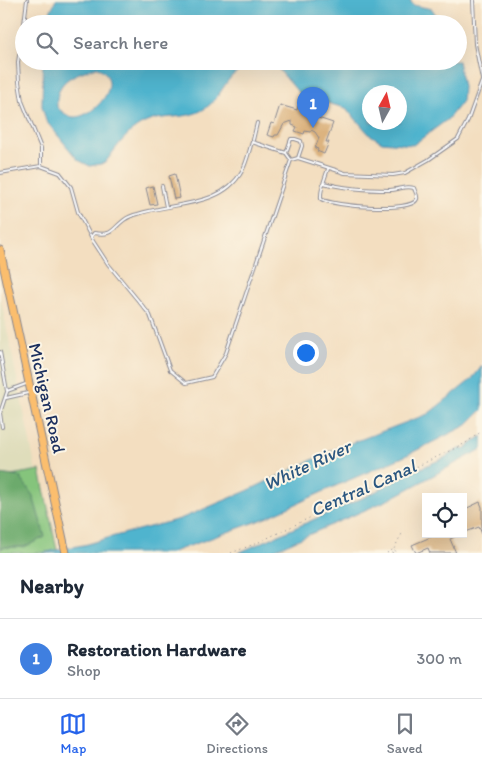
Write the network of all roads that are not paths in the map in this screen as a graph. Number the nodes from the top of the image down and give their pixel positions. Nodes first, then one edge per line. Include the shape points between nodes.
1 (27, 0) edge
2 (473, 0) edge
3 (25, 15) edge
4 (18, 70) edge
5 (482, 80) edge
6 (257, 124) dead end
7 (252, 142) junction
8 (286, 153) junction
9 (298, 158) junction
10 (291, 160) junction
11 (42, 166) junction
12 (328, 169) junction
13 (0, 173) edge
14 (324, 183) junction
15 (162, 186) dead end
16 (166, 207) junction
17 (86, 227) junction
18 (94, 233) junction
19 (91, 238) junction
20 (0, 250) edge
21 (0, 352) edge
22 (28, 383) junction
23 (7, 391) junction
24 (30, 393) junction
25 (6, 398) junction
26 (0, 413) edge
27 (2, 427) dead end
28 (66, 553) edge

1 - 3 lane
2 - 5 lane
4 - 11 lane via 22,101 41,148
5 - 12 lane via 458,138 428,160 405,173 393,175 344,173
6 - 7 lane
7 - 8 lane
7 - 16 lane via 243,170 223,192 205,200
8 - 9 lane via 291,140 301,141
8 - 10 lane
9 - 10 lane
9 - 12 lane
10 - 19 lane via 226,353 212,376 186,383 170,370 150,315
11 - 13 lane
11 - 17 lane via 60,173 71,187
12 - 14 lane
14 - 14 lane via 321,199 327,203 398,207 414,204 417,200 414,188 409,186 373,190
15 - 16 lane
16 - 18 lane via 131,216 107,234
17 - 18 lane
17 - 19 lane
18 - 19 lane
20 - 22 main road, Michigan Road
21 - 23 lane
22 - 23 lane
22 - 24 main road, Michigan Road
23 - 25 lane
24 - 25 lane
24 - 28 main road, Michigan Road
25 - 26 lane
26 - 27 lane

